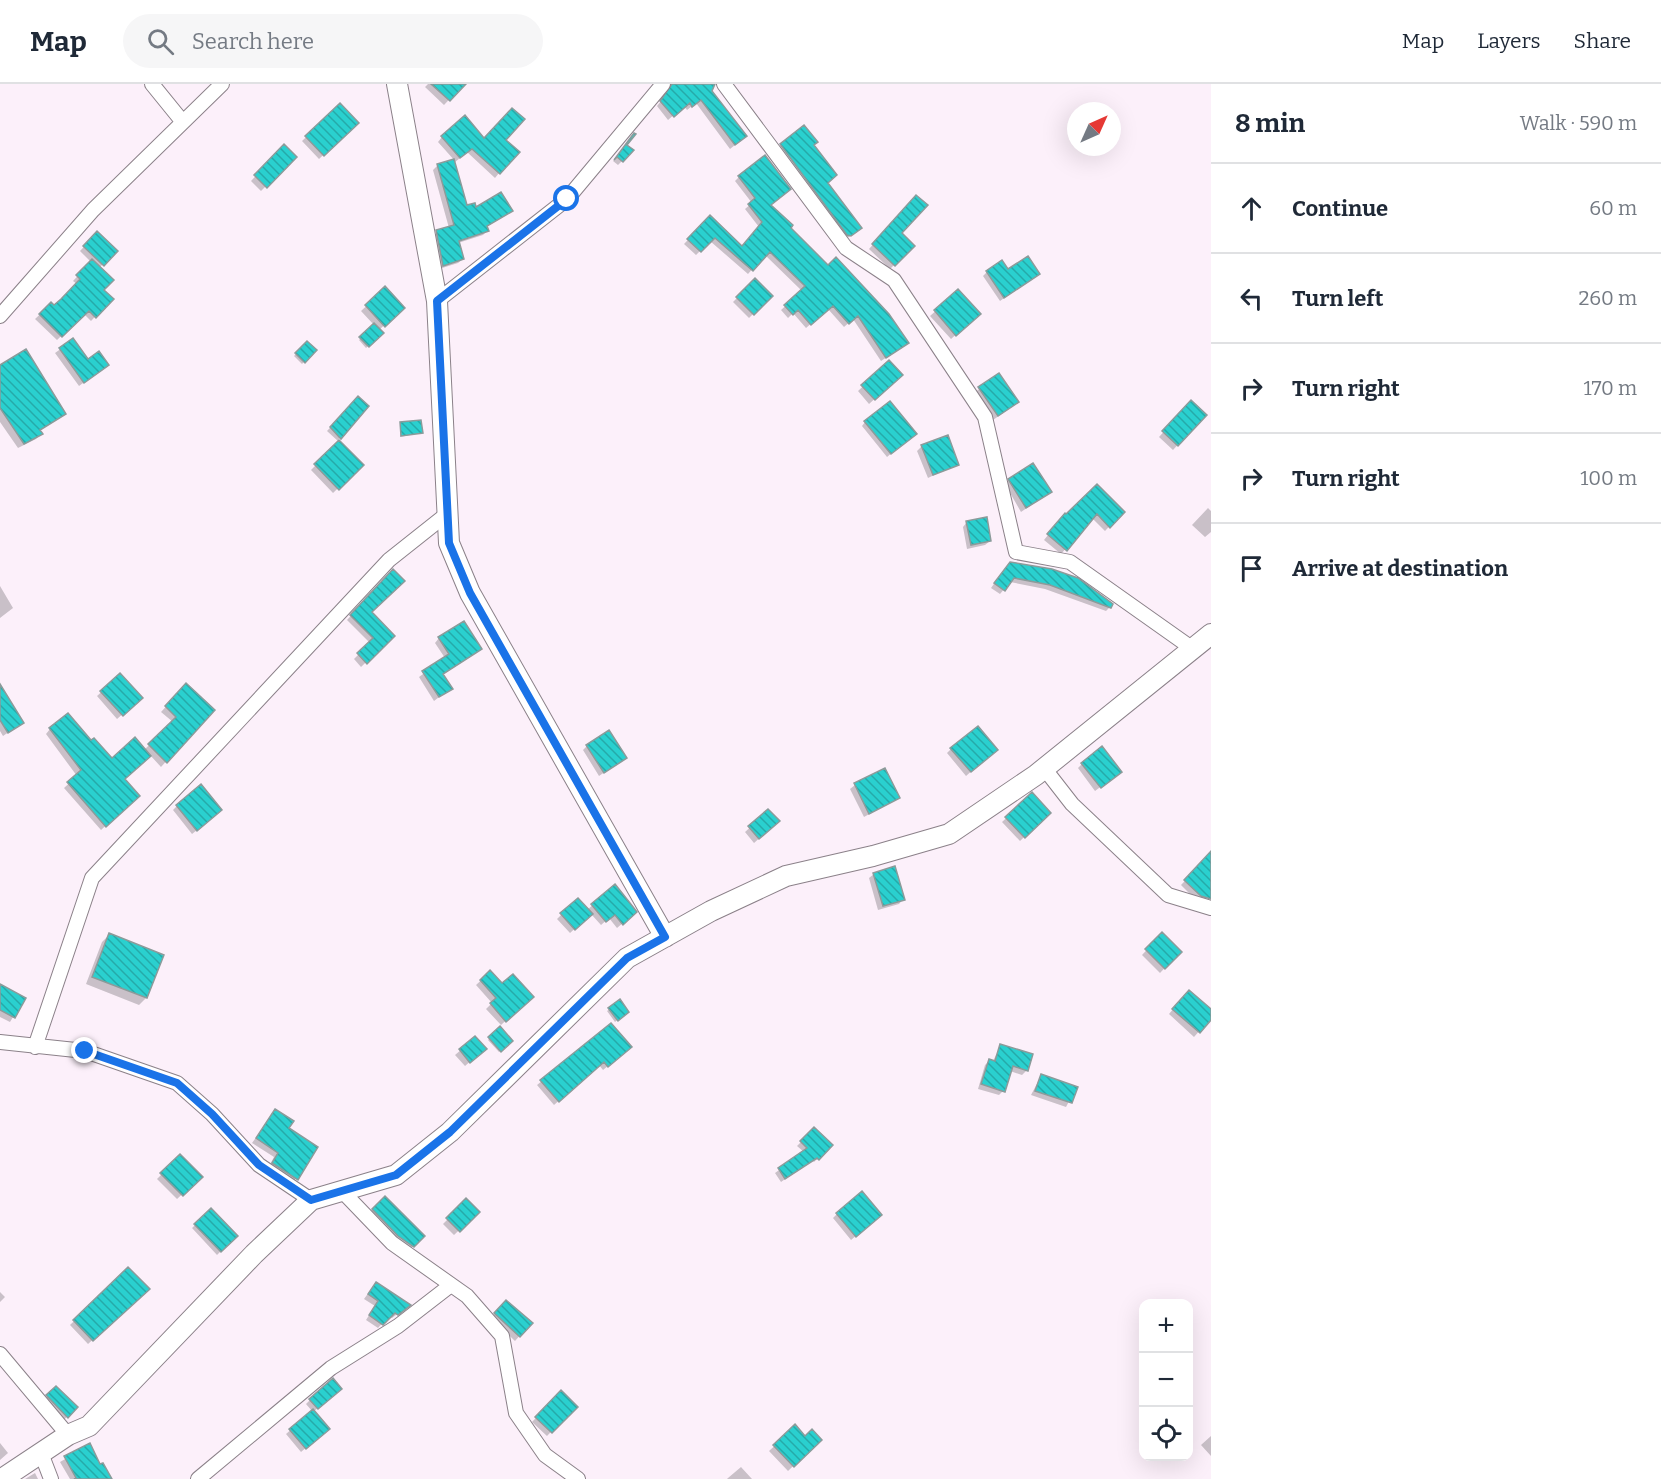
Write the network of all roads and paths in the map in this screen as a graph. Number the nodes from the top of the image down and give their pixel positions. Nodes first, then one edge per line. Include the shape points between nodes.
1 (152, 84) edge
2 (222, 84) edge
3 (397, 84) edge
4 (663, 84) edge
5 (724, 84) edge
6 (182, 121) junction
7 (437, 301) junction
8 (0, 316) edge
9 (447, 514) junction
10 (1211, 634) edge
11 (1193, 649) junction
12 (1044, 768) junction
13 (1211, 909) edge
14 (665, 937) junction
15 (0, 1042) edge
16 (36, 1047) junction
17 (342, 1191) junction
18 (311, 1200) junction
19 (451, 1285) junction
20 (0, 1354) edge
21 (68, 1435) junction
22 (41, 1453) junction
23 (2, 1479) edge
24 (51, 1479) edge
25 (198, 1479) edge
26 (578, 1479) edge

1 - 6 street
2 - 6 street
3 - 7 street
4 - 7 street via 567,199
5 - 11 street via 846,248 894,280 985,417 1017,552 1070,562
6 - 8 street via 93,210
7 - 9 street
9 - 14 street via 449,543 470,593
9 - 16 street via 389,560 92,878
10 - 11 street
11 - 12 street
12 - 13 street via 1072,804 1167,895
12 - 14 street via 949,834 786,876
14 - 17 street via 627,958 450,1132 396,1175
15 - 16 street
16 - 18 street via 85,1051 177,1083 259,1165
17 - 18 street
17 - 19 street via 392,1243
18 - 21 street via 89,1426
19 - 25 street via 398,1326 331,1368
19 - 26 street via 467,1296 502,1336 516,1413 544,1455
20 - 21 street
21 - 22 street
22 - 23 street
22 - 24 street

